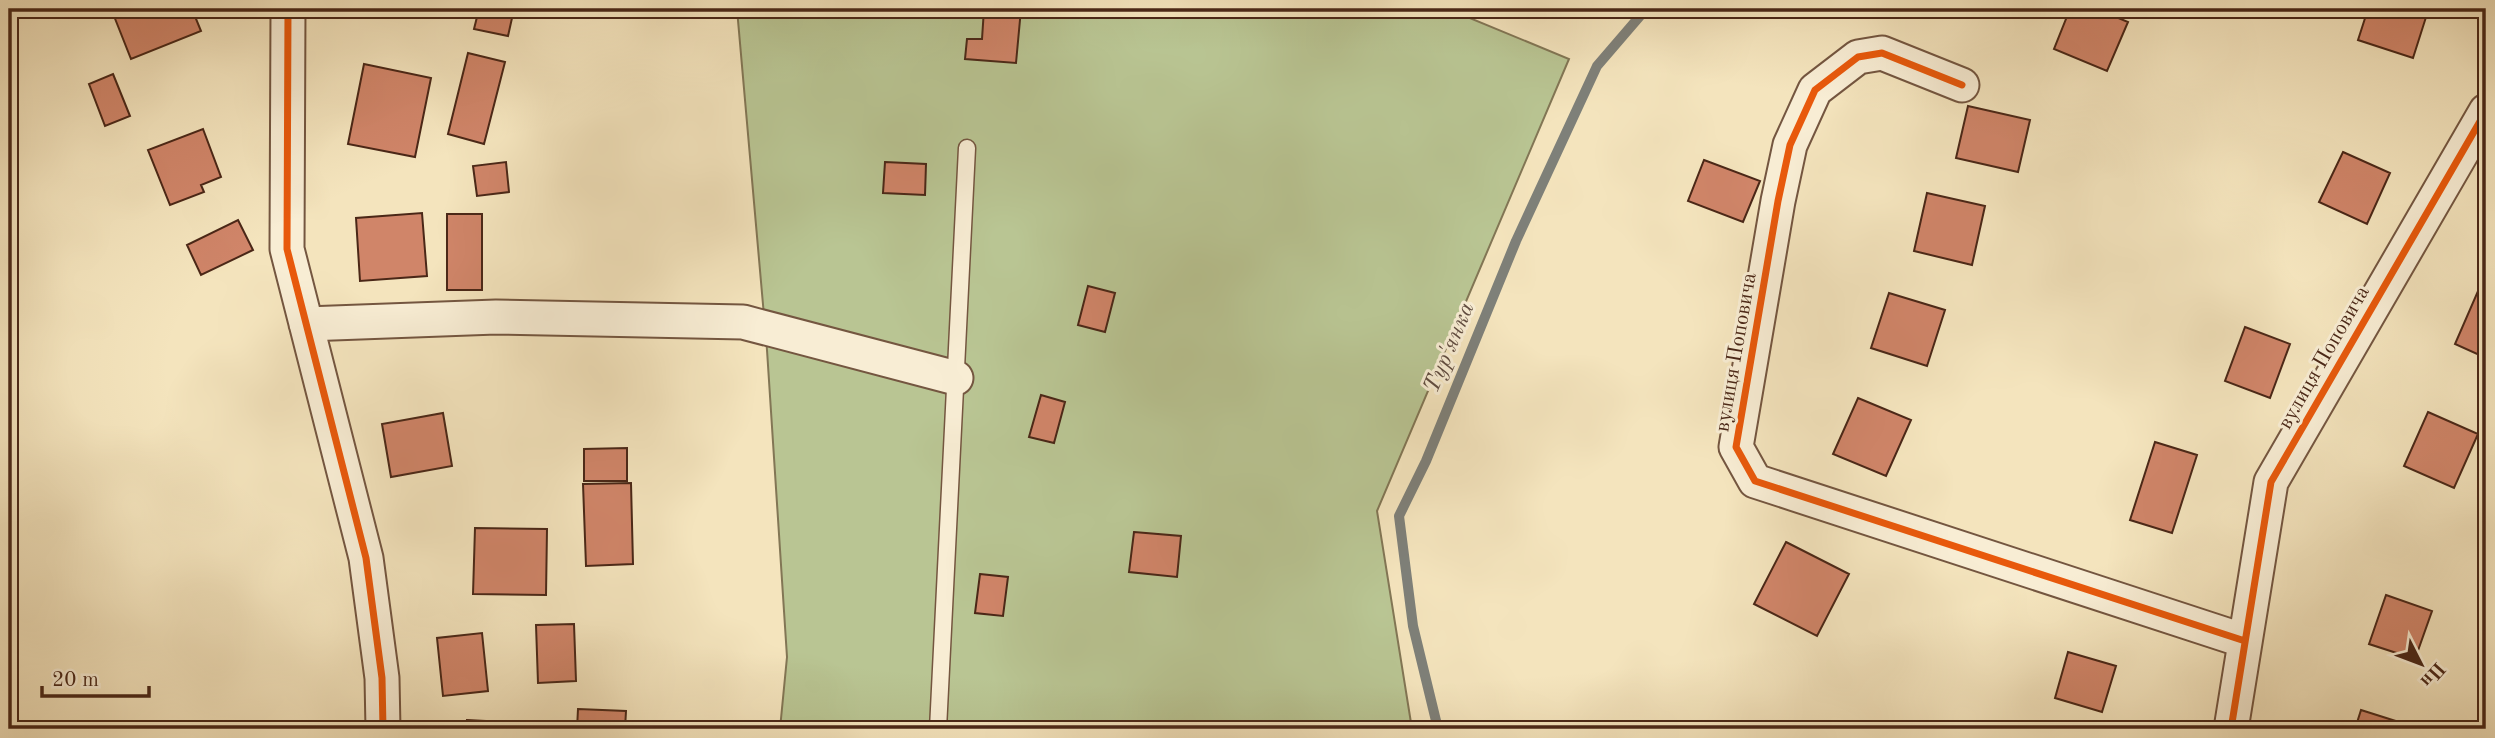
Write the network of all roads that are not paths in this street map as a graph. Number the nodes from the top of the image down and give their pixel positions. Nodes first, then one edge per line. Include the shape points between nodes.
1 (288, 9) edge
2 (1962, 85) dead end
3 (2486, 111) edge
4 (967, 148) dead end
5 (306, 324) junction
6 (956, 378) junction
7 (2245, 641) junction
8 (383, 729) edge
9 (938, 729) edge
10 (2231, 729) edge

1 - 5 street via 287,249
2 - 7 street, вулиця Поповича via 1882,53 1858,57 1815,90 1790,145 1736,446 1755,481
3 - 7 street, вулиця Поповича via 2271,482
4 - 6 lane
5 - 6 street via 496,317 743,322
5 - 8 street via 366,558 382,678
6 - 9 lane
7 - 10 street, вулиця Поповича

